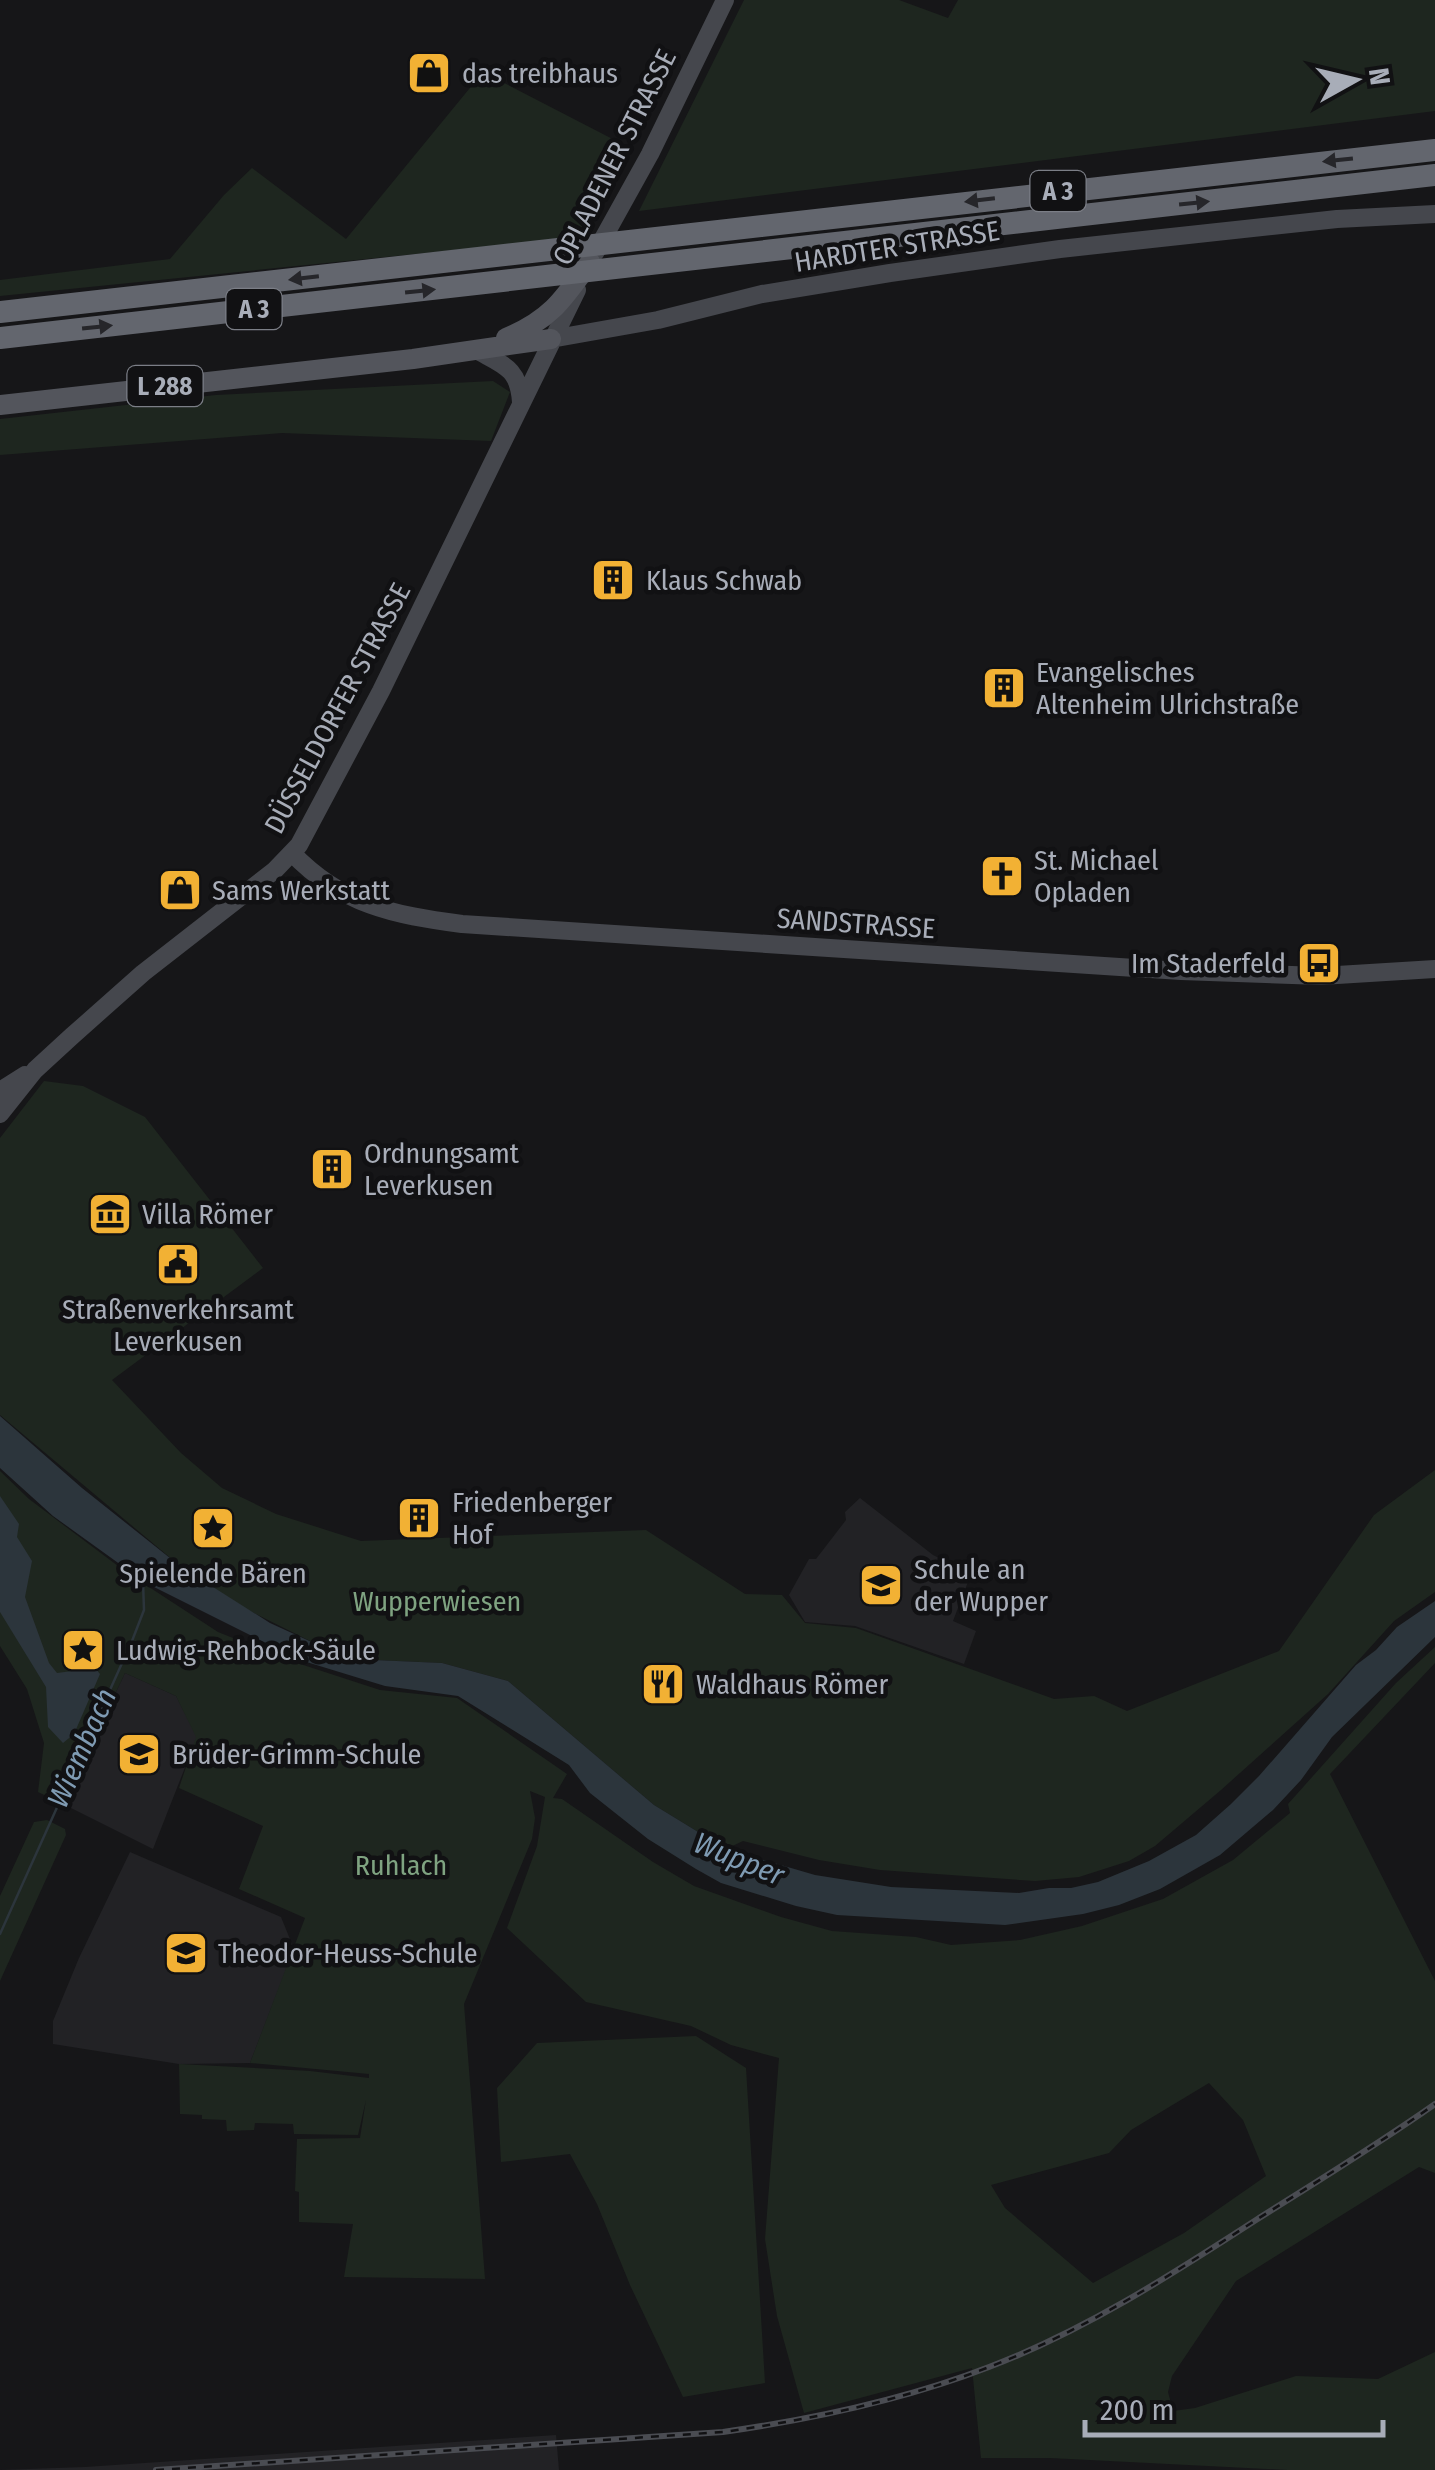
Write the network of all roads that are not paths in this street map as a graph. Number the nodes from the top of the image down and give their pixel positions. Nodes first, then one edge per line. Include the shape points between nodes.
1 (725, 0) edge
2 (1429, 150) edge
3 (1435, 175) edge
4 (1384, 181) junction
5 (1435, 188) edge
6 (1435, 214) edge
7 (592, 260) joint
8 (568, 298) junction
9 (0, 312) edge
10 (0, 338) edge
11 (551, 339) junction
12 (476, 350) junction
13 (0, 405) edge
14 (522, 408) junction
15 (292, 853) junction
16 (1435, 969) edge
17 (35, 1070) junction
18 (0, 1091) edge
19 (0, 1114) edge

1 - 7 main road, OPLADENER STRASSE
2 -> 9 highway, A 3
3 - 4 highway, A 3
4 - 5 highway via 1412,190
10 -> 4 highway, A 3
6 - 11 main road, HARDTER STRASSE / L 288 via 1337,219 890,273
7 - 8 main road
8 - 11 main road, OPLADENER STRASSE
8 - 12 main road via 532,327
11 - 12 main road, L 288
11 - 14 main road, DÜSSELDORFER STRASSE
12 - 13 main road, L 288
12 - 14 main road via 514,372
14 - 15 main road, DÜSSELDORFER STRASSE via 357,740
15 - 16 main road, SANDSTRASSE via 368,906 462,924 1162,970 1320,976
15 - 17 main road, DÜSSELDORFER STRASSE via 143,972
17 - 18 main road, DÜSSELDORFER STRASSE
17 - 19 main road, DÜSSELDORFER STRASSE

